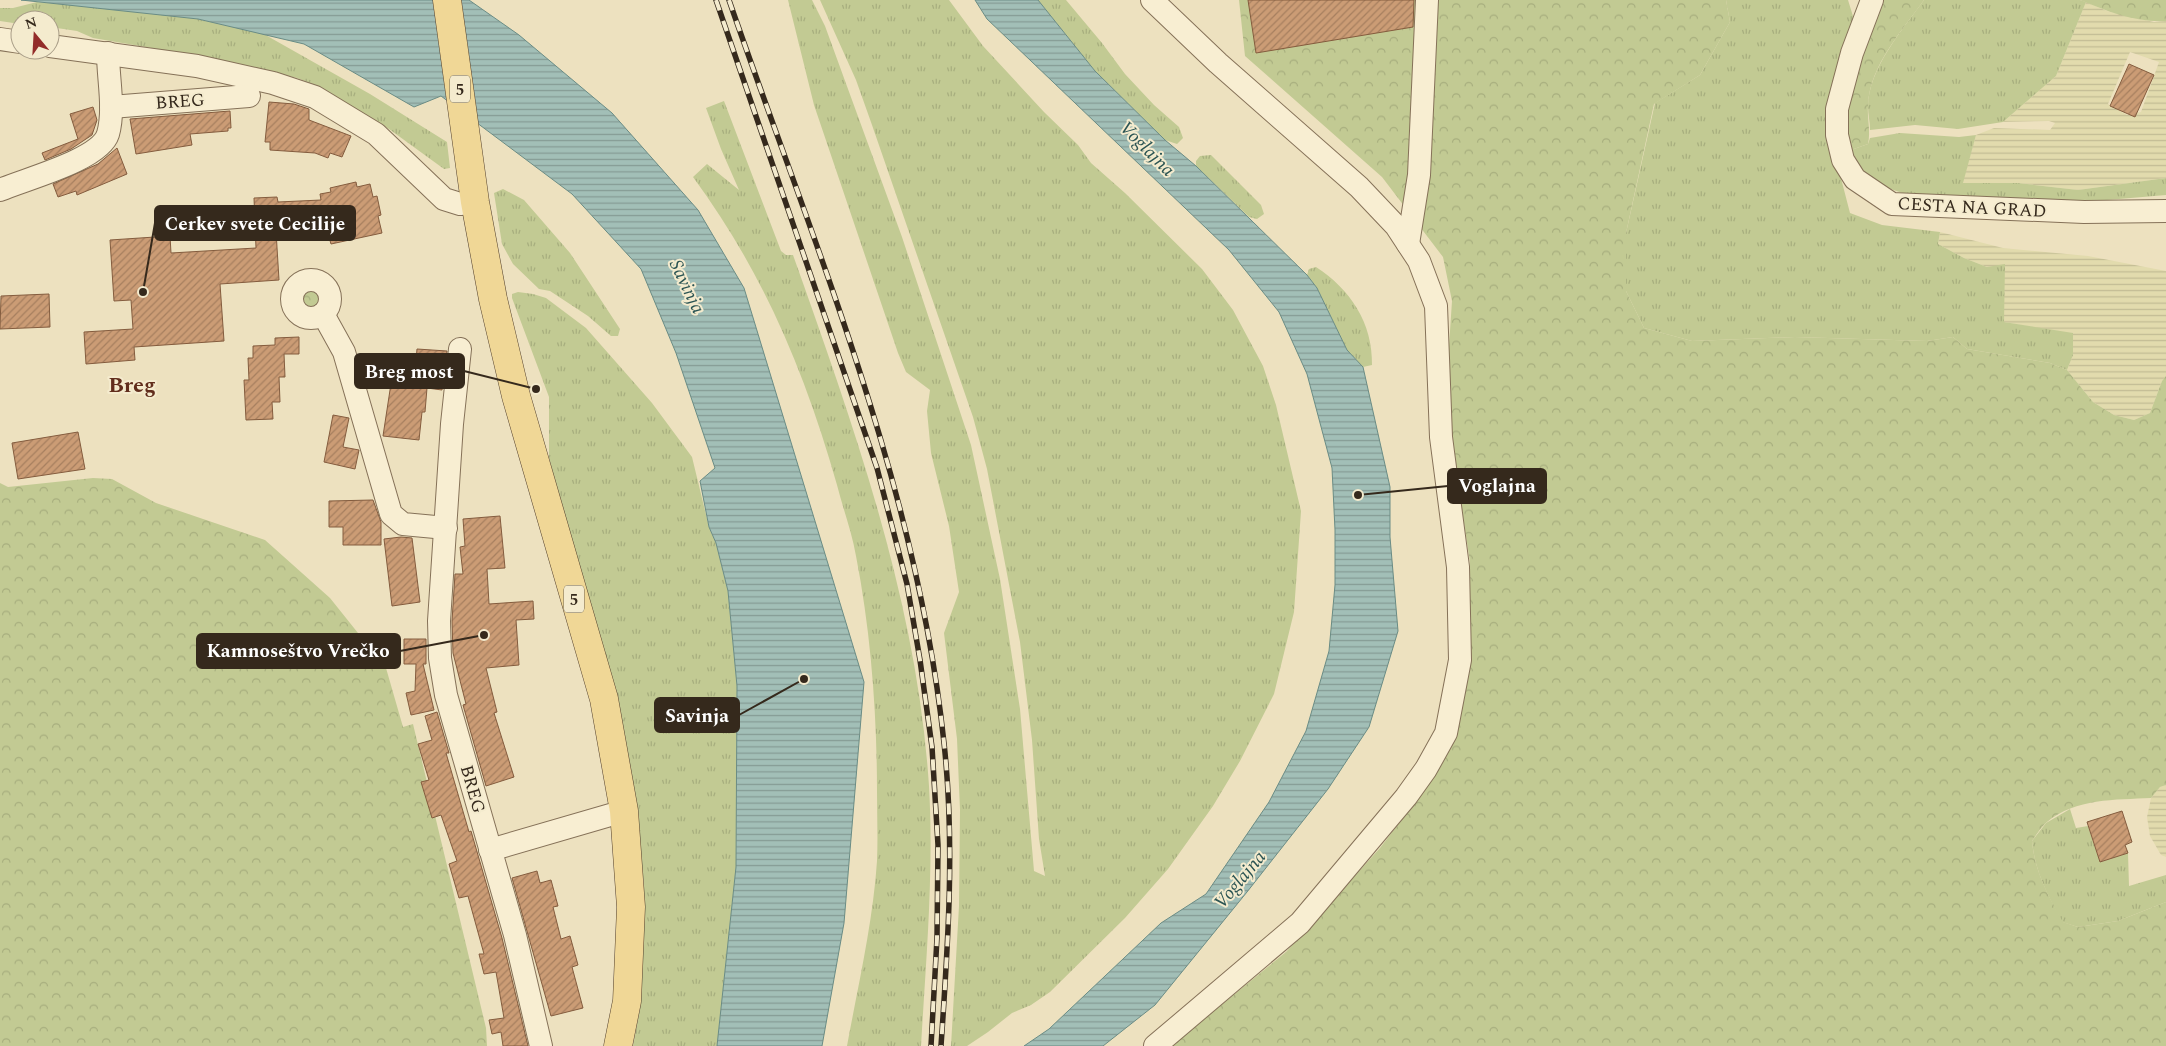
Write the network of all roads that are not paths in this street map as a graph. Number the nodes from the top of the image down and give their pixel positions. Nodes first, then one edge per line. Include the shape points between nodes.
1 (447, 0) edge
2 (1152, 0) edge
3 (1427, 0) edge
4 (1872, 0) edge
5 (60, 47) edge
6 (108, 53) junction
7 (249, 96) dead end
8 (111, 107) junction
9 (0, 190) edge
10 (474, 190) junction
11 (2166, 212) edge
12 (1408, 244) junction
13 (323, 314) dead end
14 (460, 349) dead end
15 (446, 528) junction
16 (624, 811) junction
17 (490, 850) junction
18 (541, 1046) edge
19 (618, 1046) edge
20 (1155, 1046) edge

1 - 10 main road, 5
2 - 12 street via 1359,188 1396,226
3 - 12 street via 1419,175
4 - 11 street, CESTA NA GRAD via 1852,53 1837,109 1842,160 1855,179 1892,204
5 - 6 street
6 - 8 street
6 - 10 street via 197,66 315,97 376,134 444,199 460,204
7 - 8 street, BREG
8 - 9 street via 108,135 98,149
10 - 16 main road, 5 via 493,299 516,396 604,699
12 - 20 street via 1419,260 1436,306 1441,437 1458,567 1460,660 1446,734 1406,797 1300,922
13 - 15 street via 344,352 391,514 403,524
14 - 15 street, BREG
15 - 17 street, BREG via 440,658 446,695
16 - 17 street
16 - 19 main road, 5 via 631,907 627,1001
17 - 18 street, BREG

